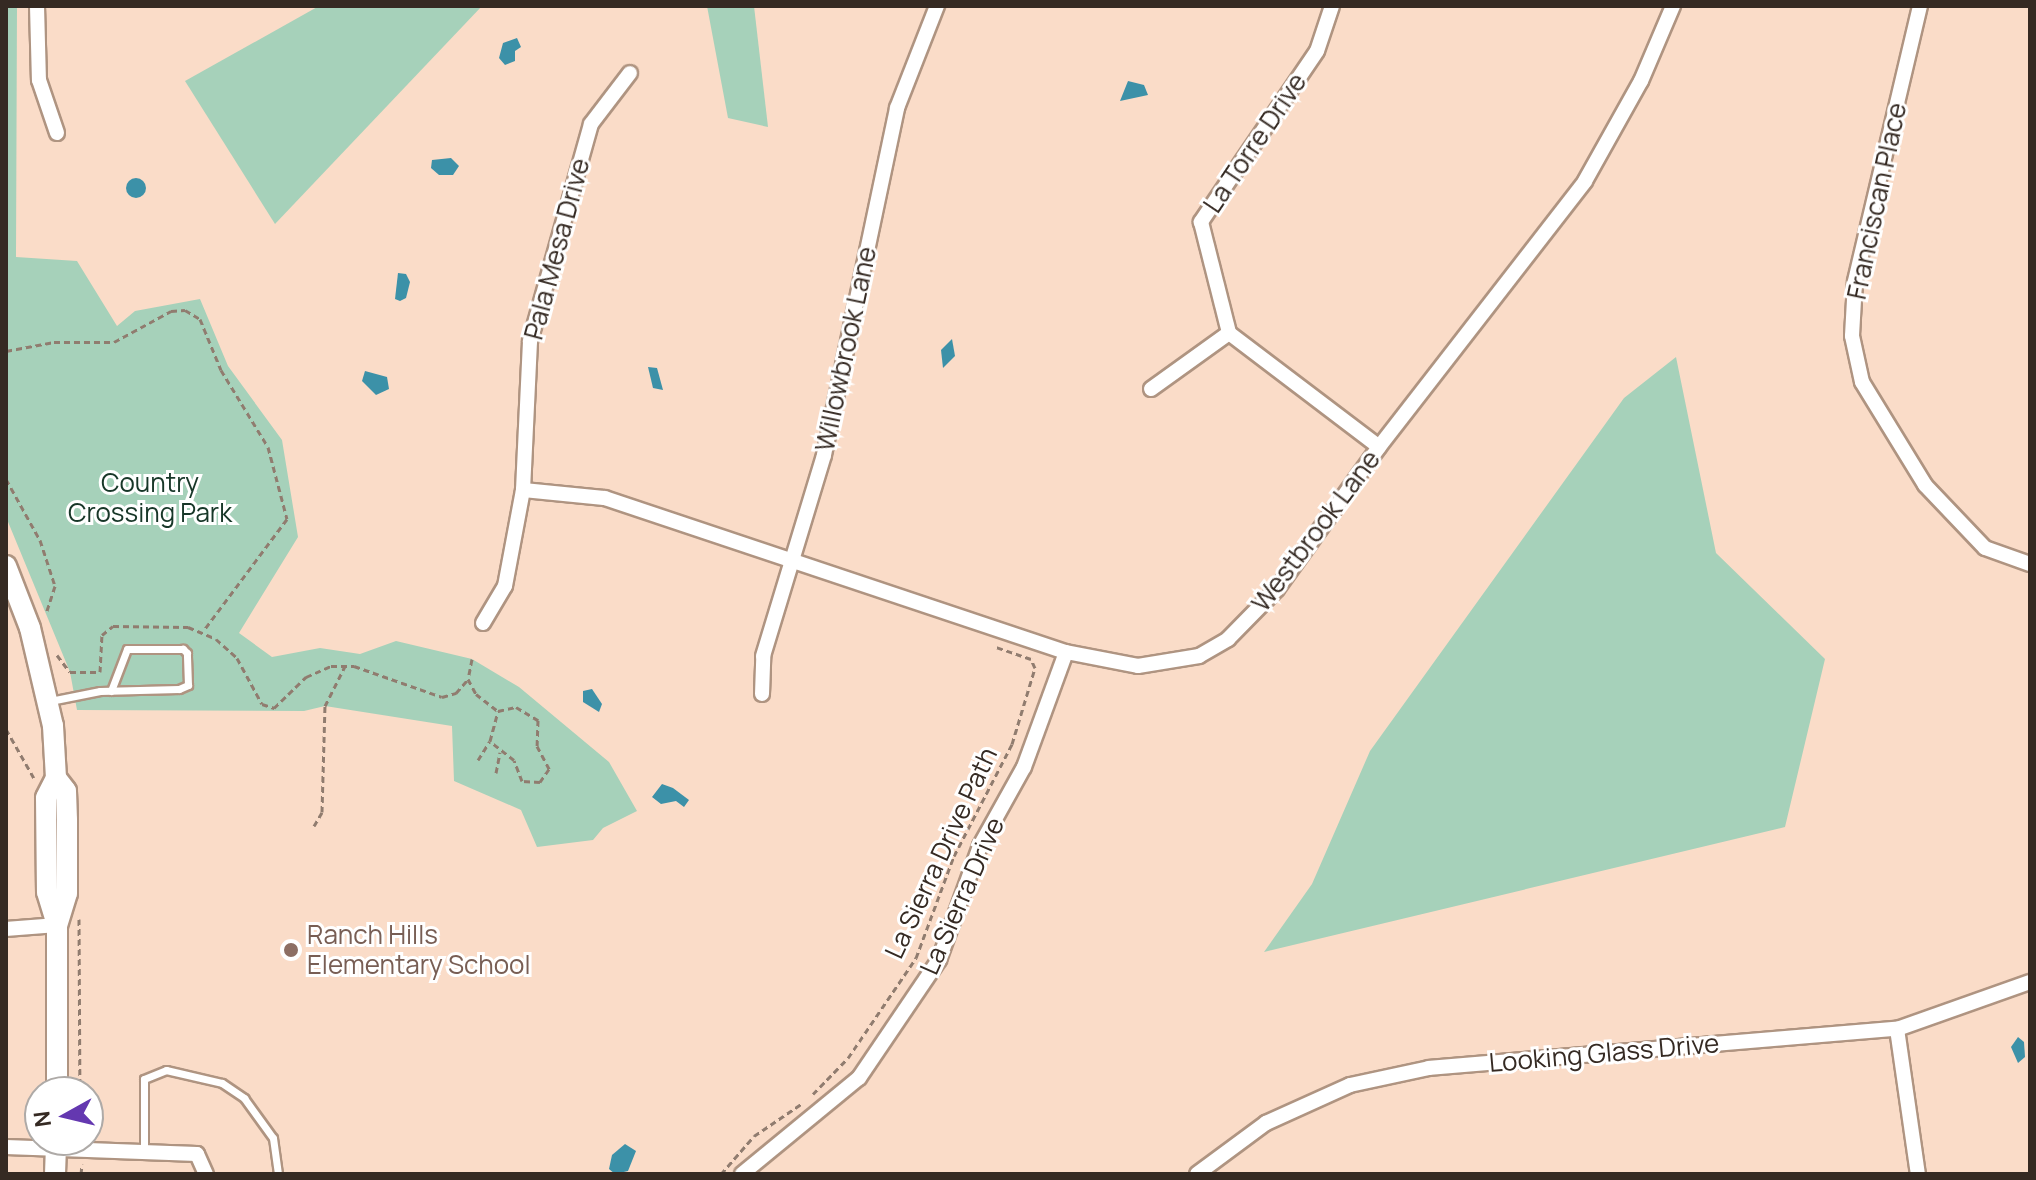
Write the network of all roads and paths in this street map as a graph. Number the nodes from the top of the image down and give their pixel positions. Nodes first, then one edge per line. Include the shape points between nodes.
1 (37, 6) edge
2 (937, 6) edge
3 (1332, 6) edge
4 (1673, 6) edge
5 (1920, 6) edge
6 (630, 73) dead end
7 (57, 133) dead end
8 (1229, 333) junction
9 (6, 351) edge
10 (1151, 389) dead end
11 (1379, 447) junction
12 (6, 479) edge
13 (523, 490) junction
14 (790, 558) junction
15 (2030, 564) edge
16 (6, 566) edge
17 (43, 620) dead end
18 (483, 623) dead end
19 (203, 631) junction
20 (54, 649) dead end
21 (1066, 652) junction
22 (472, 659) dead end
23 (345, 666) junction
24 (1035, 668) dead end
25 (468, 679) junction
26 (111, 691) junction
27 (762, 694) dead end
28 (47, 701) junction
29 (498, 711) junction
30 (6, 729) edge
31 (490, 741) junction
32 (500, 752) junction
33 (478, 760) dead end
34 (496, 773) dead end
35 (46, 780) junction
36 (314, 826) dead end
37 (57, 925) junction
38 (7, 927) edge
39 (2030, 982) edge
40 (1897, 1029) junction
41 (57, 1076) edge
42 (104, 1147) edge
43 (144, 1151) junction
44 (206, 1174) edge
45 (278, 1174) edge
46 (721, 1174) edge
47 (742, 1174) edge
48 (1197, 1174) edge
49 (1918, 1174) edge

1 - 7 street via 39,80
2 - 14 street, Willowbrook Lane via 897,108 824,455
3 - 8 street, La Torre Drive via 1317,51 1201,222
4 - 11 street, Westbrook Lane via 1641,81 1585,181
5 - 15 street, Franciscan Place via 1855,282 1855,351 1862,382 1925,485 1985,548
6 - 13 street, Pala Mesa Drive via 591,124 530,341
8 - 10 street
8 - 11 street
9 - 19 path via 54,342 114,342 171,311 185,310 200,319 221,370 268,447 287,519
11 - 21 street, Westbrook Lane via 1277,589 1228,639 1171,664 1138,666
12 - 17 path via 40,540 55,586
13 - 14 street, Westbrook Lane via 605,498
13 - 18 street, Pala Mesa Drive via 505,586
14 - 21 street, Westbrook Lane
14 - 27 street, Willowbrook Lane via 763,656
16 - 28 main road via 30,628
19 - 20 path via 113,626 102,635 100,672 70,672
19 - 23 path via 237,658 249,687 262,704 274,708 306,677
21 - 47 street, La Sierra Drive via 1024,767 980,846 939,960 859,1078
22 - 25 path
23 - 25 path via 442,697 456,693
23 - 36 path via 325,706 322,812
24 - 46 path, La Sierra Drive Path via 1012,744 954,856 934,920 911,966 834,1075 754,1136
25 - 29 path via 476,694
26 - 26 lane via 188,685 187,653 127,649
26 - 28 lane
28 - 35 main road
29 - 31 path
29 - 32 path via 516,707 535,714 537,746 548,763 548,775 540,782 522,781 514,760
30 - 35 path
31 - 32 path
31 - 33 path
32 - 34 path
35 - 37 main road via 47,892
37 - 38 street
37 - 41 main road
39 - 40 street, Looking Glass Drive
40 - 48 street, Looking Glass Drive via 1429,1068 1390,1076 1350,1085 1266,1123
40 - 49 street
42 - 43 street
43 - 44 street via 197,1154
43 - 45 lane via 144,1079 166,1070 222,1083 244,1098 273,1138

